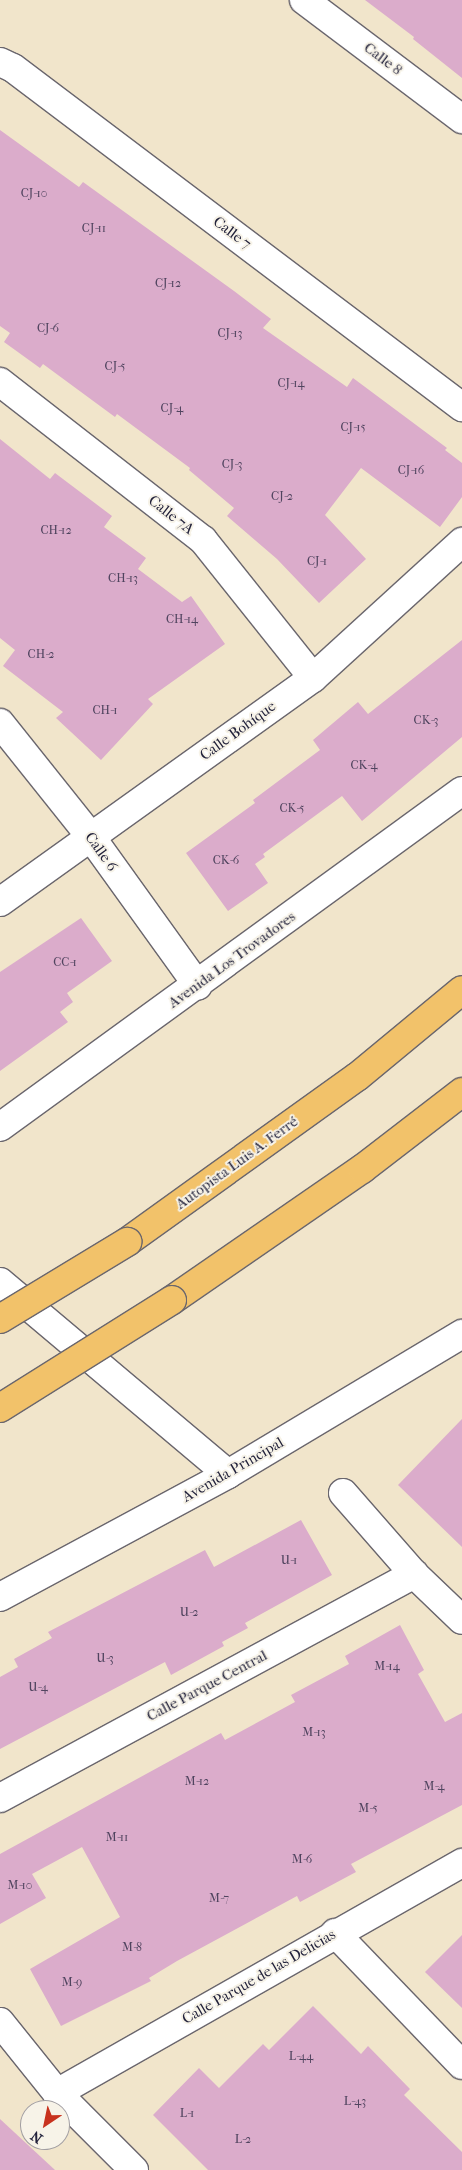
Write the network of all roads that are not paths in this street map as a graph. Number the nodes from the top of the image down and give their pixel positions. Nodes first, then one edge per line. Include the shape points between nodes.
1 (304, 0) edge
2 (0, 62) edge
3 (462, 119) edge
4 (0, 382) edge
5 (462, 407) edge
6 (462, 542) edge
7 (313, 678) junction
8 (0, 723) edge
9 (462, 791) edge
10 (91, 837) junction
11 (0, 902) edge
12 (198, 986) junction
13 (462, 990) edge
14 (462, 1092) edge
15 (0, 1127) edge
16 (0, 1282) edge
17 (0, 1319) edge
18 (462, 1334) edge
19 (0, 1408) edge
20 (228, 1474) junction
21 (343, 1493) dead end
22 (414, 1574) junction
23 (0, 1598) edge
24 (462, 1620) edge
25 (0, 1798) edge
26 (462, 1863) edge
27 (335, 1933) junction
28 (0, 2022) edge
29 (462, 2065) edge
30 (57, 2093) junction
31 (134, 2170) edge

1 - 3 street, Calle 8
2 - 5 street, Calle 7 via 13,68
4 - 7 street, Calle 7A via 203,540
6 - 7 street, Calle Bohíque
7 - 10 street, Calle Bohíque
8 - 10 street, Calle 6
9 - 12 street, Avenida Los Trovadores
10 - 11 street, Calle Bohíque
10 - 12 street, Calle 6
12 - 15 street, Avenida Los Trovadores
13 - 17 highway, Autopista Luis A. Ferré, bridge via 357,1077 127,1242
14 - 19 highway, bridge via 362,1169 172,1300
16 - 20 street
18 - 20 street, Avenida Principal
20 - 23 street, Avenida Principal
21 - 22 street
22 - 24 street
22 - 25 street, Calle Parque Central
26 - 27 street, Calle Parque de las Delicias
27 - 29 street
27 - 30 street, Calle Parque de las Delicias
28 - 30 street
30 - 31 street

